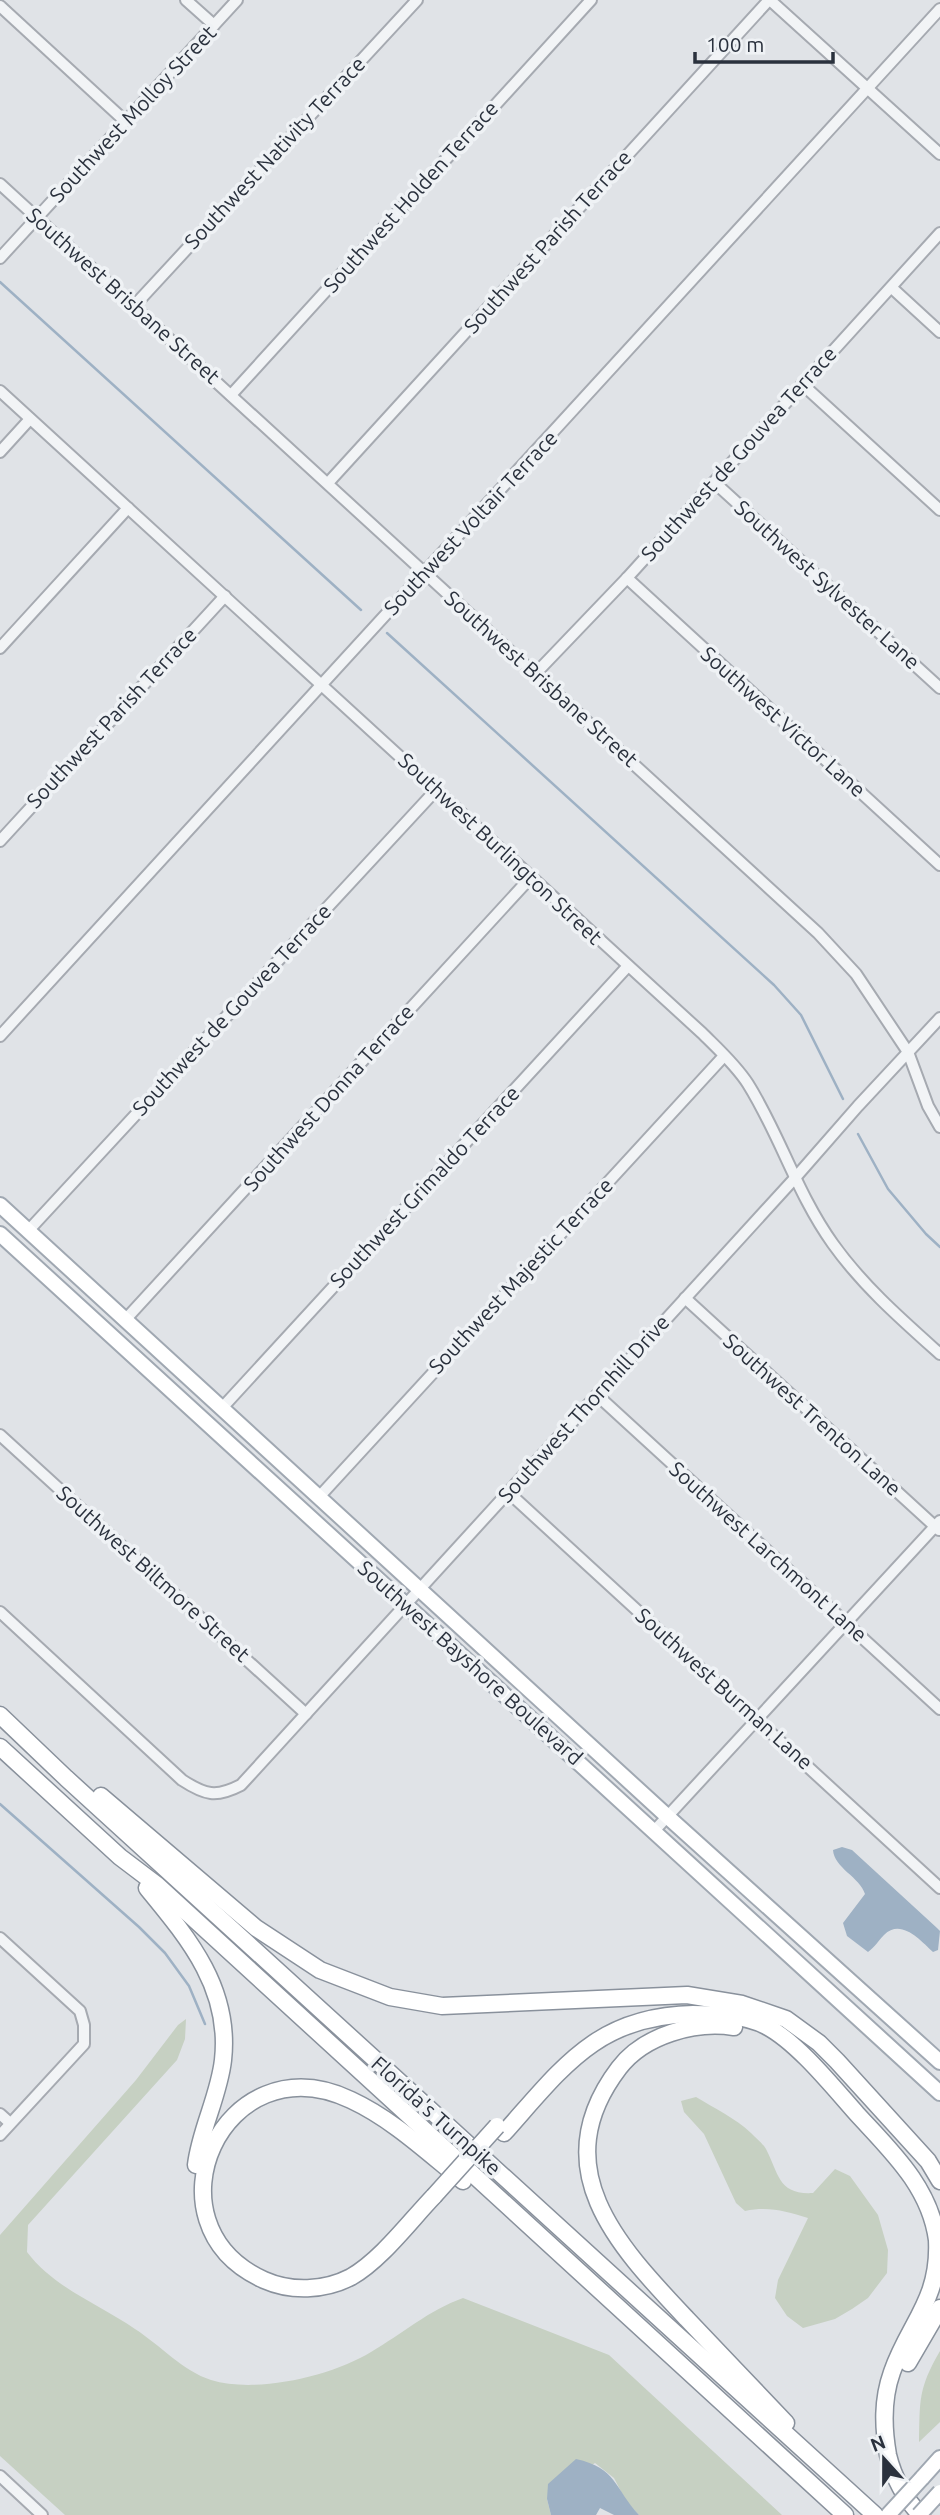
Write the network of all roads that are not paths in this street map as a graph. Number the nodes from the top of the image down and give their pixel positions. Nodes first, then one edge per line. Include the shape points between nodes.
1 (187, 0) edge
2 (237, 0) edge
3 (417, 0) edge
4 (591, 0) edge
5 (769, 0) edge
6 (0, 6) edge
7 (940, 9) edge
8 (214, 25) junction
9 (868, 88) junction
10 (125, 121) junction
11 (940, 154) edge
12 (0, 184) edge
13 (37, 218) junction
14 (940, 233) edge
15 (0, 258) edge
16 (892, 288) junction
17 (134, 306) junction
18 (940, 332) edge
19 (802, 384) junction
20 (0, 391) edge
21 (231, 395) junction
22 (30, 419) junction
23 (0, 453) edge
24 (714, 482) junction
25 (328, 483) junction
26 (128, 508) junction
27 (940, 510) edge
28 (425, 572) junction
29 (626, 578) junction
30 (225, 596) junction
31 (0, 648) edge
32 (536, 673) junction
33 (322, 685) junction
34 (940, 688) edge
35 (436, 789) junction
36 (0, 841) edge
37 (940, 865) edge
38 (532, 876) junction
39 (628, 966) junction
40 (940, 1018) edge
41 (0, 1036) edge
42 (908, 1052) junction
43 (724, 1056) junction
44 (940, 1127) edge
45 (795, 1178) junction
46 (0, 1205) edge
47 (28, 1231) junction
48 (0, 1234) edge
49 (685, 1298) junction
50 (125, 1320) junction
51 (940, 1354) edge
52 (138, 1360) junction
53 (597, 1395) junction
54 (222, 1408) junction
55 (0, 1435) edge
56 (231, 1444) junction
57 (300, 1480) junction
58 (508, 1492) junction
59 (319, 1497) junction
60 (938, 1527) edge
61 (420, 1588) junction
62 (405, 1605) junction
63 (0, 1612) edge
64 (846, 1623) junction
65 (940, 1709) edge
66 (306, 1714) junction
67 (0, 1715) edge
68 (759, 1721) junction
69 (22, 1735) junction
70 (0, 1747) edge
71 (668, 1817) junction
72 (654, 1831) junction
73 (120, 1857) junction
74 (940, 1888) edge
75 (0, 1938) edge
76 (713, 1998) junction
77 (859, 2019) junction
78 (781, 2038) junction
79 (940, 2062) edge
80 (940, 2068) edge
81 (939, 2090) edge
82 (0, 2114) edge
83 (10, 2123) junction
84 (500, 2129) junction
85 (0, 2135) edge
86 (940, 2181) edge
87 (438, 2199) junction
88 (582, 2276) junction
89 (940, 2308) edge
90 (940, 2458) edge
91 (815, 2460) junction
92 (0, 2476) edge
93 (940, 2492) edge
94 (42, 2515) edge
95 (845, 2515) edge
96 (875, 2515) edge
97 (888, 2515) edge
98 (920, 2515) edge
99 (934, 2515) edge

1 - 8 street
2 - 8 street, Southwest Molloy Street
3 - 17 street, Southwest Nativity Terrace
4 - 21 street, Southwest Holden Terrace
5 - 9 street
5 - 25 street, Southwest Parish Terrace
6 - 10 street
7 - 9 street, Southwest Voltair Terrace
8 - 10 street, Southwest Molloy Street
9 - 11 street
9 - 28 street, Southwest Voltair Terrace
10 - 13 street, Southwest Molloy Street
12 - 13 street, Southwest Brisbane Street
13 - 15 street, Southwest Molloy Street
13 - 17 street, Southwest Brisbane Street
14 - 16 street, Southwest de Gouvea Terrace
16 - 18 street
16 - 19 street, Southwest de Gouvea Terrace
17 - 21 street, Southwest Brisbane Street
19 - 24 street, Southwest de Gouvea Terrace
19 - 27 street
20 - 22 street, Southwest Burlington Street
21 - 25 street, Southwest Brisbane Street
22 - 23 street
22 - 26 street, Southwest Burlington Street
24 - 29 street, Southwest de Gouvea Terrace
24 - 34 street, Southwest Sylvester Lane
25 - 28 street, Southwest Brisbane Street
26 - 30 street, Southwest Burlington Street
26 - 31 street
28 - 32 street, Southwest Brisbane Street
28 - 33 street, Southwest Voltair Terrace
29 - 32 street, Southwest de Gouvea Terrace
29 - 37 street, Southwest Victor Lane
30 - 33 street, Southwest Burlington Street
30 - 36 street, Southwest Parish Terrace
32 - 42 street, Southwest Brisbane Street via 818,933 856,974
33 - 35 street, Southwest Burlington Street
33 - 41 street, Southwest Voltair Terrace
35 - 38 street, Southwest Burlington Street
35 - 47 street, Southwest de Gouvea Terrace
38 - 39 street, Southwest Burlington Street
38 - 50 street, Southwest Donna Terrace
39 - 43 street, Southwest Burlington Street
39 - 54 street, Southwest Grimaldo Terrace
40 - 42 street, Southwest Thornhill Drive
42 - 44 street, Southwest Brisbane Street
42 - 45 street, Southwest Thornhill Drive
43 - 45 street, Southwest Burlington Street via 767,1116
43 - 59 street, Southwest Majestic Terrace
45 - 49 street, Southwest Thornhill Drive
45 - 51 street, Southwest Burlington Street via 832,1243 854,1271
46 - 47 main road, Southwest Bayshore Boulevard
47 - 50 main road, Southwest Bayshore Boulevard
48 - 52 main road, Southwest Bayshore Boulevard
49 - 53 street, Southwest Thornhill Drive
49 - 60 street, Southwest Trenton Lane
50 - 54 main road, Southwest Bayshore Boulevard
52 - 54 main road via 151,1362 198,1405
52 - 56 main road, Southwest Bayshore Boulevard
53 - 58 street, Southwest Thornhill Drive
53 - 64 street, Southwest Larchmont Lane
54 - 57 main road, Southwest Bayshore Boulevard
55 - 66 street, Southwest Biltmore Street
56 - 57 main road via 248,1441 290,1480
56 - 62 main road, Southwest Bayshore Boulevard
57 - 59 main road, Southwest Bayshore Boulevard
58 - 61 street, Southwest Thornhill Drive
58 - 68 street, Southwest Burman Lane
59 - 61 main road, Southwest Bayshore Boulevard
60 - 64 street
61 - 62 street, Southwest Thornhill Drive
61 - 71 main road, Southwest Bayshore Boulevard
62 - 66 street, Southwest Thornhill Drive
62 - 72 main road, Southwest Bayshore Boulevard
63 - 66 street, Southwest Thornhill Drive via 200,1792 223,1794 241,1785
64 - 65 street, Southwest Larchmont Lane
64 - 68 street
67 - 69 highway, Florida's Turnpike
68 - 71 street
68 - 74 street, Southwest Burman Lane
69 - 76 highway via 71,1770 256,1928 320,1970 354,1984 390,1997 442,2006 687,1995
69 - 91 highway, Florida's Turnpike
70 - 73 highway, Florida's Turnpike
71 - 72 street
71 - 79 main road, Southwest Bayshore Boulevard
72 - 77 main road, Southwest Bayshore Boulevard
73 - 87 highway via 194,1948 217,1997 223,2061 193,2190 206,2241 223,2265 248,2284 279,2297 339,2293 379,2268
73 - 88 highway, Florida's Turnpike via 157,1885
75 - 83 street via 80,2011 84,2025 84,2044
76 - 84 highway via 633,2013 587,2035 561,2056
76 - 86 highway via 786,2019 820,2043 928,2161
77 - 80 main road via 872,2022 921,2066 933,2071
77 - 81 main road, Southwest Bayshore Boulevard
78 - 84 highway via 766,2026 726,2015 663,2015 637,2022 610,2033 570,2060
78 - 91 highway via 725,2025 702,2026 641,2048 622,2064 595,2110 588,2170 594,2196 619,2242
78 - 98 highway via 803,2055 907,2169 932,2218 938,2270 932,2297 892,2371 884,2400 890,2464
82 - 83 street
83 - 85 street
84 - 87 highway, bridge
87 - 88 highway via 361,2269 334,2284 305,2289 273,2284 231,2258 205,2213 202,2184 216,2137 245,2106 288,2089 321,2090 350,2099 404,2134
88 - 95 highway, Florida's Turnpike
89 - 99 highway via 903,2370 894,2401 893,2429 903,2474
90 - 97 main road, bridge
91 - 96 highway, Florida's Turnpike
92 - 94 street
93 - 98 main road, bridge

